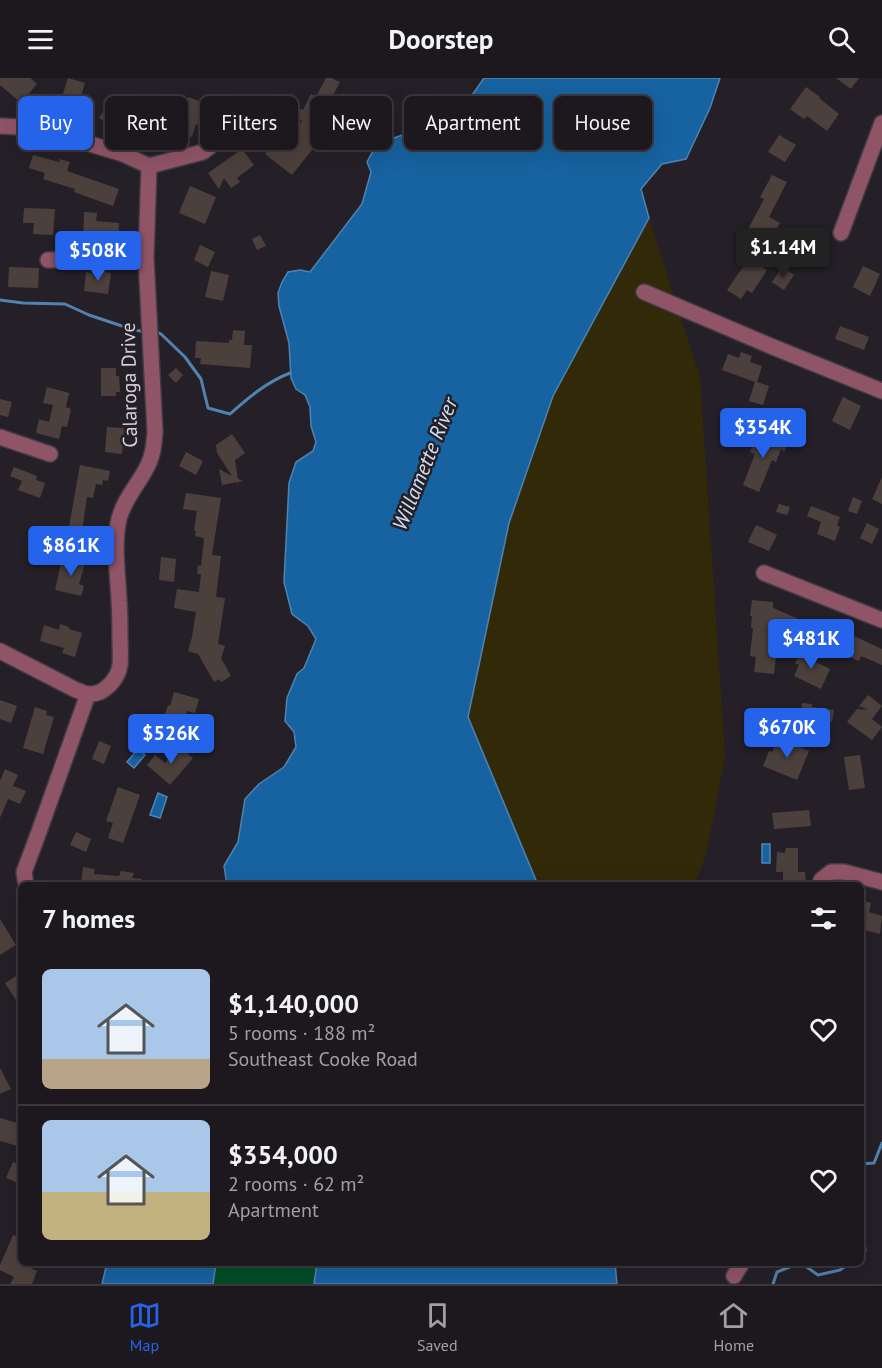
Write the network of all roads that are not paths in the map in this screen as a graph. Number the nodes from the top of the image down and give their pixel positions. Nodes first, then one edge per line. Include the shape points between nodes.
1 (882, 123) edge
2 (0, 126) edge
3 (206, 150) edge
4 (148, 166) junction
5 (841, 233) dead end
6 (146, 258) junction
7 (48, 260) dead end
8 (644, 291) dead end
9 (882, 391) edge
10 (0, 437) edge
11 (50, 454) dead end
12 (764, 573) dead end
13 (882, 620) edge
14 (0, 651) edge
15 (88, 694) junction
16 (26, 882) edge
17 (821, 882) edge
18 (882, 882) edge

1 - 5 street
2 - 4 street via 38,128 123,154
3 - 4 street
4 - 6 street, Calaroga Drive
6 - 7 street
6 - 15 street, Calaroga Drive via 154,447 119,520 120,666 109,686
8 - 9 street
10 - 11 street
12 - 13 street
14 - 15 street
15 - 16 street via 24,872
17 - 18 street via 831,872 844,872

